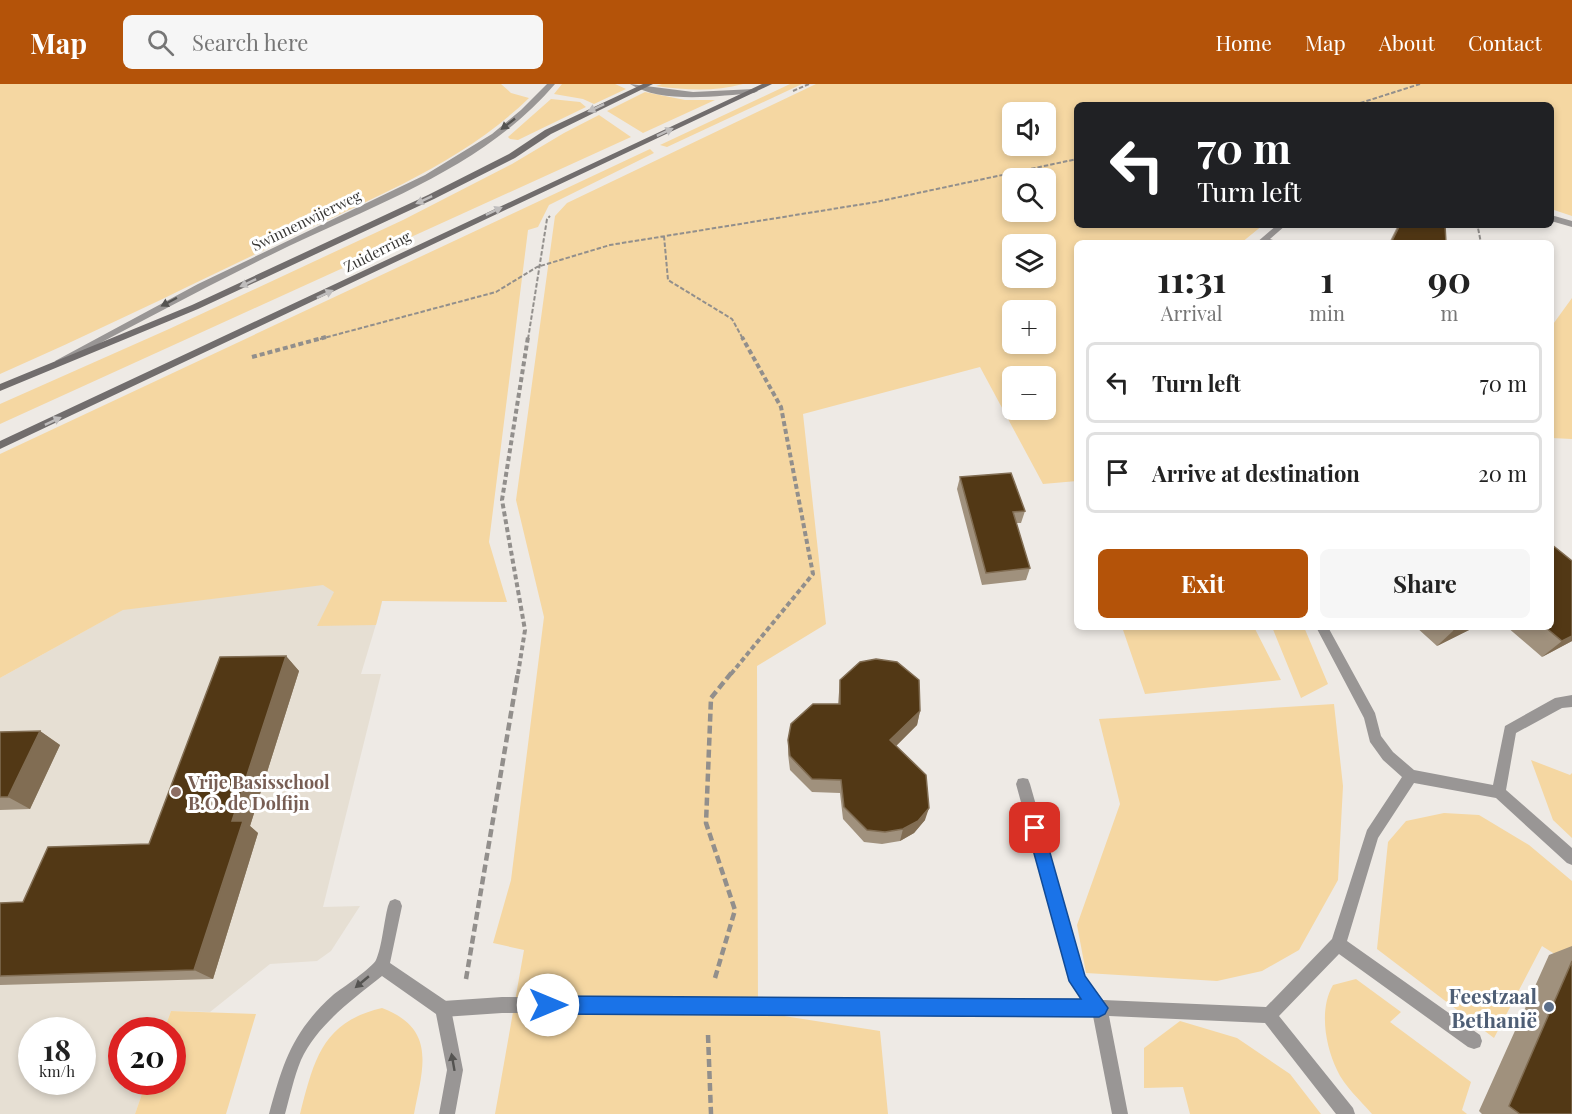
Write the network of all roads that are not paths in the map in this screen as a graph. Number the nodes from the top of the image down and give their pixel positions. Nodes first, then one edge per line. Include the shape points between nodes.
1 (551, 84) edge
2 (768, 84) edge
3 (642, 85) edge
4 (754, 91) junction
5 (1554, 219) edge
6 (1572, 224) edge
7 (1278, 228) edge
8 (1263, 240) edge
9 (60, 361) junction
10 (0, 388) edge
11 (0, 445) edge
12 (1324, 630) edge
13 (1572, 700) edge
14 (1411, 776) junction
15 (1023, 784) dead end
16 (1499, 792) junction
17 (1572, 858) edge
18 (395, 906) dead end
19 (1338, 944) junction
20 (382, 966) junction
21 (1099, 1008) junction
22 (443, 1010) junction
23 (1269, 1016) junction
24 (1474, 1041) dead end
25 (277, 1114) edge
26 (447, 1114) edge
27 (1120, 1114) edge
28 (1347, 1114) edge

1 -> 9 street, Swinnenwijerweg via 511,122 432,174 181,295
2 - 4 main road, Zuiderring
3 - 4 street via 693,95
3 -> 9 main road, Zuiderring via 431,197 195,307
11 -> 4 main road, Zuiderring
5 - 6 street
7 - 8 street
9 - 10 main road, Zuiderring
12 - 14 street via 1370,717 1375,738
13 - 16 street via 1560,702 1509,730
14 - 16 street
14 - 19 street via 1372,835
15 - 21 street via 1078,981
16 - 17 street
18 - 20 street
19 - 23 street
19 - 24 street
20 - 22 street
20 -> 25 street via 328,1010 303,1040
21 - 22 street via 502,1005
21 - 23 street
21 - 27 street
26 -> 22 street via 455,1070
23 - 28 street

